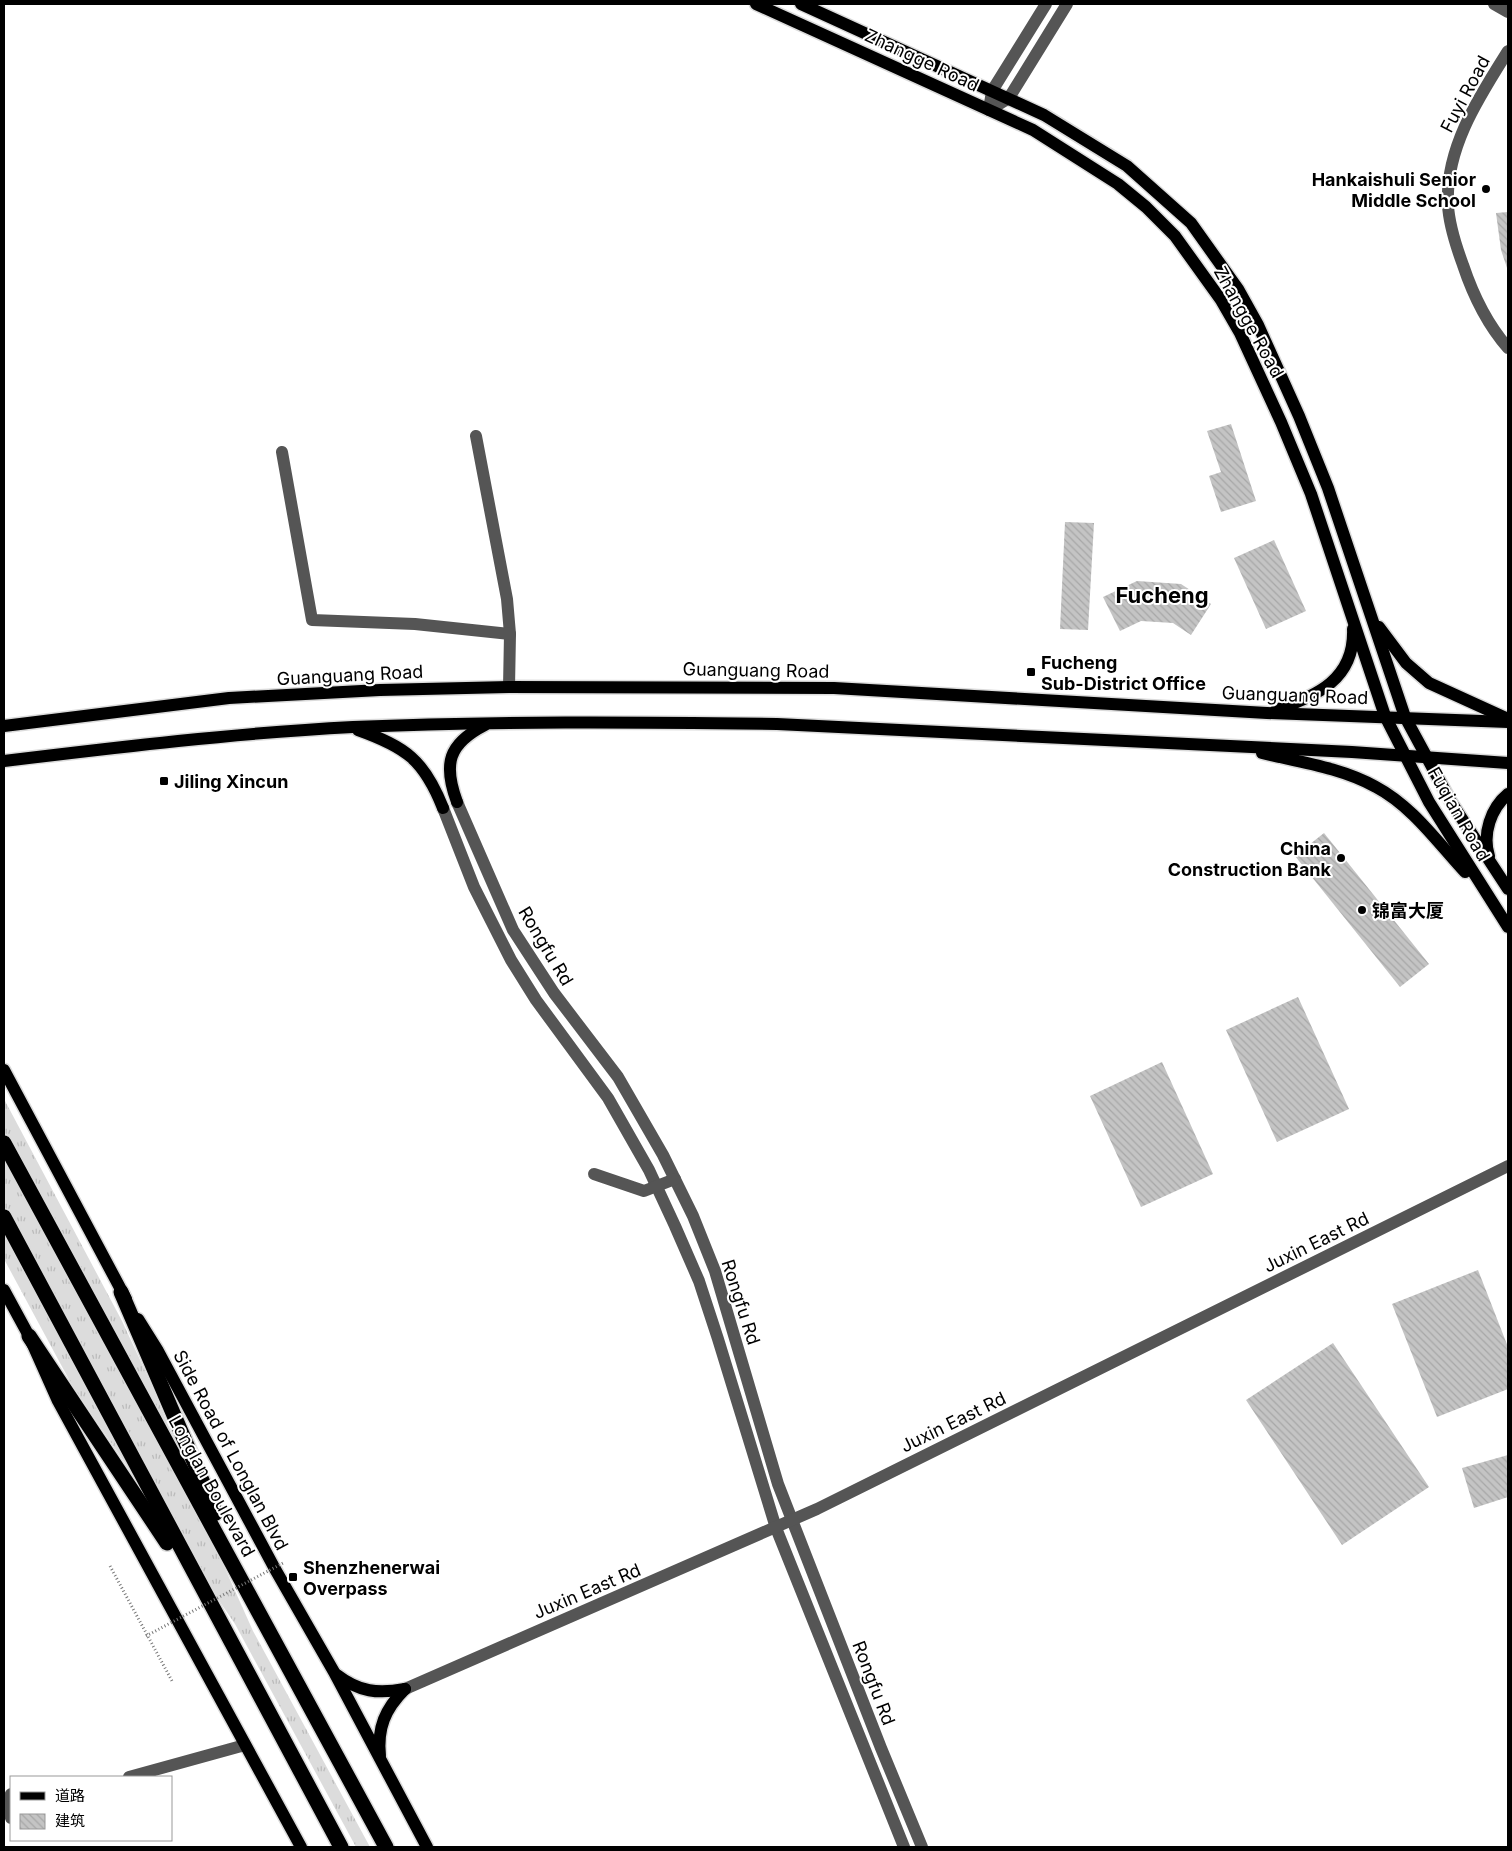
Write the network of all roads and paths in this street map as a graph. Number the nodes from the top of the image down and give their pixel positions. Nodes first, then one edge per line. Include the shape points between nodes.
1 (756, 4) edge
2 (800, 4) edge
3 (1046, 4) edge
4 (1067, 4) edge
5 (1494, 4) edge
6 (1508, 12) edge
7 (1508, 51) edge
8 (992, 91) junction
9 (1009, 98) junction
10 (989, 110) junction
11 (1508, 348) edge
12 (476, 436) dead end
13 (282, 452) dead end
14 (1370, 614) junction
15 (1352, 619) junction
16 (510, 634) junction
17 (509, 687) junction
18 (1268, 713) junction
19 (1385, 716) junction
20 (1405, 717) junction
21 (1508, 720) edge
22 (491, 723) junction
23 (4, 726) edge
24 (351, 727) junction
25 (1233, 746) junction
26 (1404, 755) junction
27 (1428, 756) junction
28 (4, 761) edge
29 (1508, 762) edge
30 (1508, 794) edge
31 (457, 802) joint
32 (443, 808) joint
33 (1492, 866) junction
34 (1508, 889) edge
35 (1487, 896) junction
36 (1508, 927) edge
37 (4, 1070) edge
38 (4, 1144) edge
39 (1508, 1166) edge
40 (594, 1174) dead end
41 (675, 1179) junction
42 (657, 1187) junction
43 (4, 1217) edge
44 (4, 1290) edge
45 (121, 1292) junction
46 (28, 1336) junction
47 (792, 1520) junction
48 (776, 1528) junction
49 (285, 1562) dead end
50 (110, 1566) dead end
51 (248, 1591) junction
52 (213, 1611) junction
53 (146, 1636) junction
54 (334, 1672) junction
55 (172, 1680) dead end
56 (405, 1689) junction
57 (245, 1745) junction
58 (881, 1748) junction
59 (866, 1754) junction
60 (380, 1761) junction
61 (133, 1776) edge
62 (10, 1796) edge
63 (8, 1817) edge
64 (301, 1847) edge
65 (341, 1847) edge
66 (386, 1847) edge
67 (427, 1847) edge
68 (904, 1847) edge
69 (922, 1847) edge

1 - 10 main road, Zhangge Road
2 - 8 main road, Zhangge Road
3 - 8 street
4 - 9 street
5 - 6 street
7 - 11 street, Fuyi Road via 1463,129 1450,172 1448,206 1469,284 1487,320
8 - 9 main road, Zhangge Road
8 - 10 street
9 - 10 street
9 - 14 main road, Zhangge Road via 1044,115 1128,166 1191,223 1216,256 1258,325 1299,416 1328,488
10 - 15 main road, Zhangge Road via 1033,130 1118,184 1175,236 1200,268 1240,333 1281,422 1311,494
12 - 16 street
13 - 16 street via 312,620 415,624
14 - 20 main road, Zhangge Road
14 - 21 main road via 1406,663 1429,683
15 - 18 main road via 1353,641 1347,661 1336,679 1321,692
15 - 19 main road, Zhangge Road
16 - 17 street
17 - 18 main road, Guanguang Road via 834,688
17 - 23 main road, Guanguang Road via 229,698
18 - 19 main road, Guanguang Road
19 - 20 main road, Guanguang Road
19 - 26 main road, Fuqian Road
20 - 21 main road, Guanguang Road
20 - 27 main road, Fuqian Road
22 - 24 main road
22 - 25 main road via 777,724
22 - 31 main road via 470,733 454,750 450,760 450,782
24 - 28 main road via 125,746
24 - 32 main road via 387,740 414,758 426,772
25 - 26 main road
25 - 35 main road via 1342,773 1377,787 1407,810
26 - 27 main road
26 - 35 main road, Fuqian Road
27 - 29 main road
27 - 33 main road, Fuqian Road via 1451,802
30 - 33 main road via 1495,808 1486,835
31 - 41 street, Rongfu Rd via 513,930 554,993 618,1077
32 - 42 street, Rongfu Rd via 474,887 512,960 536,1000 608,1098
33 - 34 main road, Fuqian Road
35 - 36 main road, Fuqian Road
37 - 45 main road, Side Road of Longlan Blvd
38 - 51 highway, Longlan Boulevard
39 - 47 street, Juxin East Rd
40 - 42 street via 640,1190
41 - 42 street
41 - 47 street, Rongfu Rd via 715,1271 778,1484
42 - 48 street, Rongfu Rd via 699,1281
43 - 52 highway
44 - 46 main road
45 - 51 highway
45 - 54 main road, Side Road of Longlan Blvd via 158,1351
46 - 52 highway
46 - 57 main road via 58,1401
47 - 48 street, Juxin East Rd
47 - 58 street, Rongfu Rd
48 - 56 street, Juxin East Rd
48 - 59 street, Rongfu Rd
49 - 53 path, bridge
50 - 53 path
51 - 66 highway, Longlan Boulevard
52 - 65 highway
53 - 55 path
54 - 56 main road via 356,1688 387,1692
54 - 60 main road, Side Road of Longlan Blvd
56 - 60 main road via 393,1701 380,1726
57 - 61 street
57 - 64 main road
58 - 59 street
58 - 69 street, Rongfu Rd
59 - 68 street, Rongfu Rd
60 - 67 main road, Side Road of Longlan Blvd
62 - 63 street

